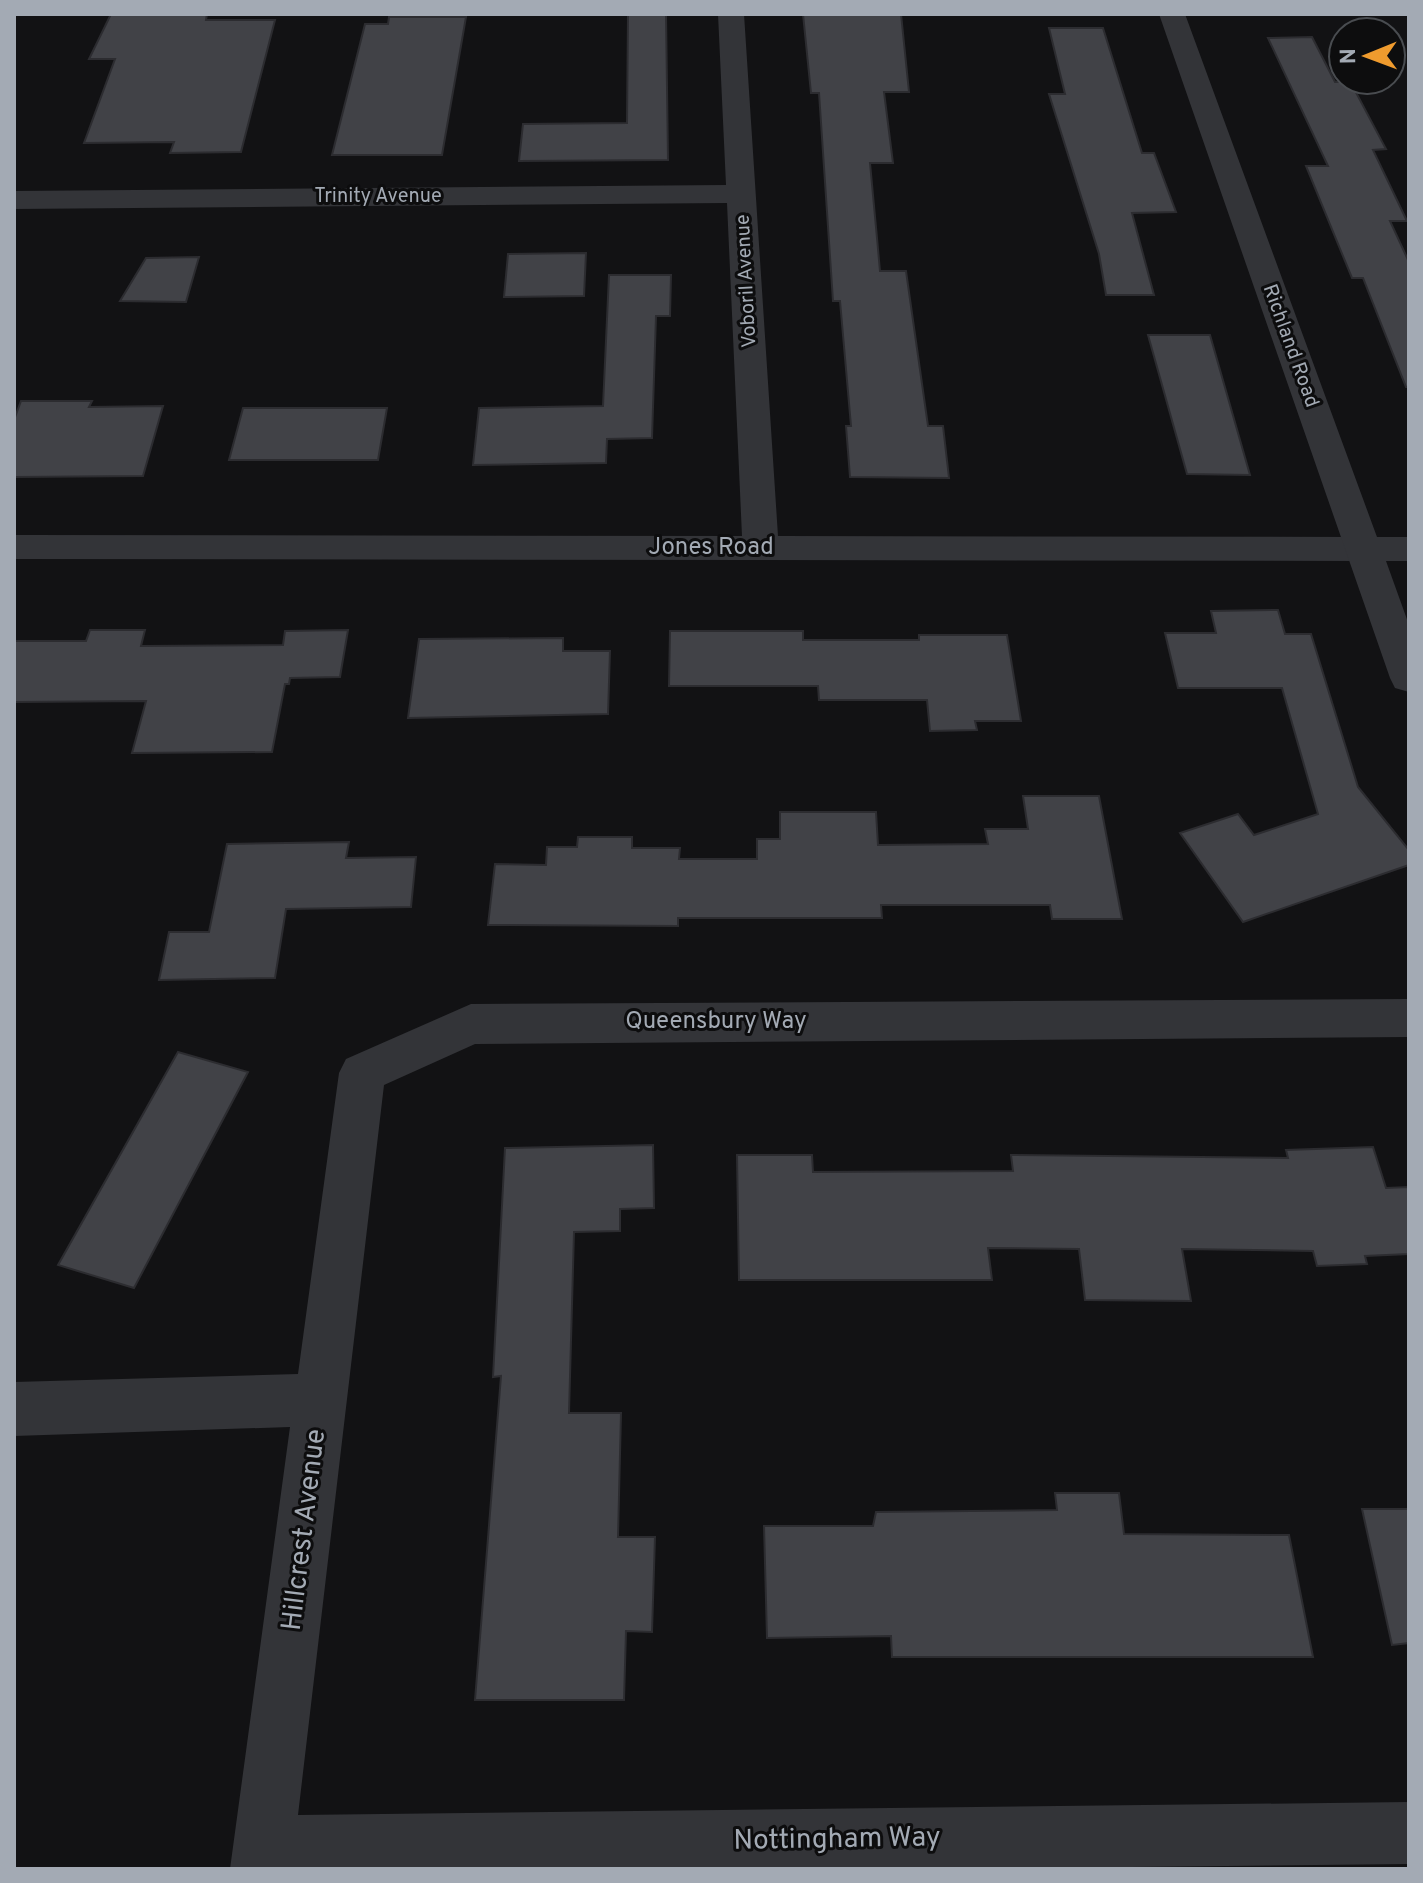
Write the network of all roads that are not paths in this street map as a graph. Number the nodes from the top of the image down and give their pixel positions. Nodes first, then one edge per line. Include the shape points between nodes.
1 (731, 14) edge
2 (1172, 14) edge
3 (743, 194) junction
4 (14, 200) edge
5 (14, 547) edge
6 (761, 548) junction
7 (1362, 549) junction
8 (1409, 549) edge
9 (1409, 678) edge
10 (1409, 1018) edge
11 (321, 1400) junction
12 (14, 1409) edge
13 (1409, 1833) edge
14 (263, 1858) edge

1 - 3 street, Voboril Avenue
2 - 7 street, Richland Road
3 - 4 street, Trinity Avenue
3 - 6 street, Voboril Avenue
5 - 6 street, Jones Road
6 - 7 street, Jones Road
7 - 8 street, Jones Road
7 - 9 street, Richland Road
10 - 11 street, Queensbury Way via 471,1024 362,1073
11 - 12 street, Hillcrest Avenue
11 - 14 street, Hillcrest Avenue
13 - 14 street, Nottingham Way

